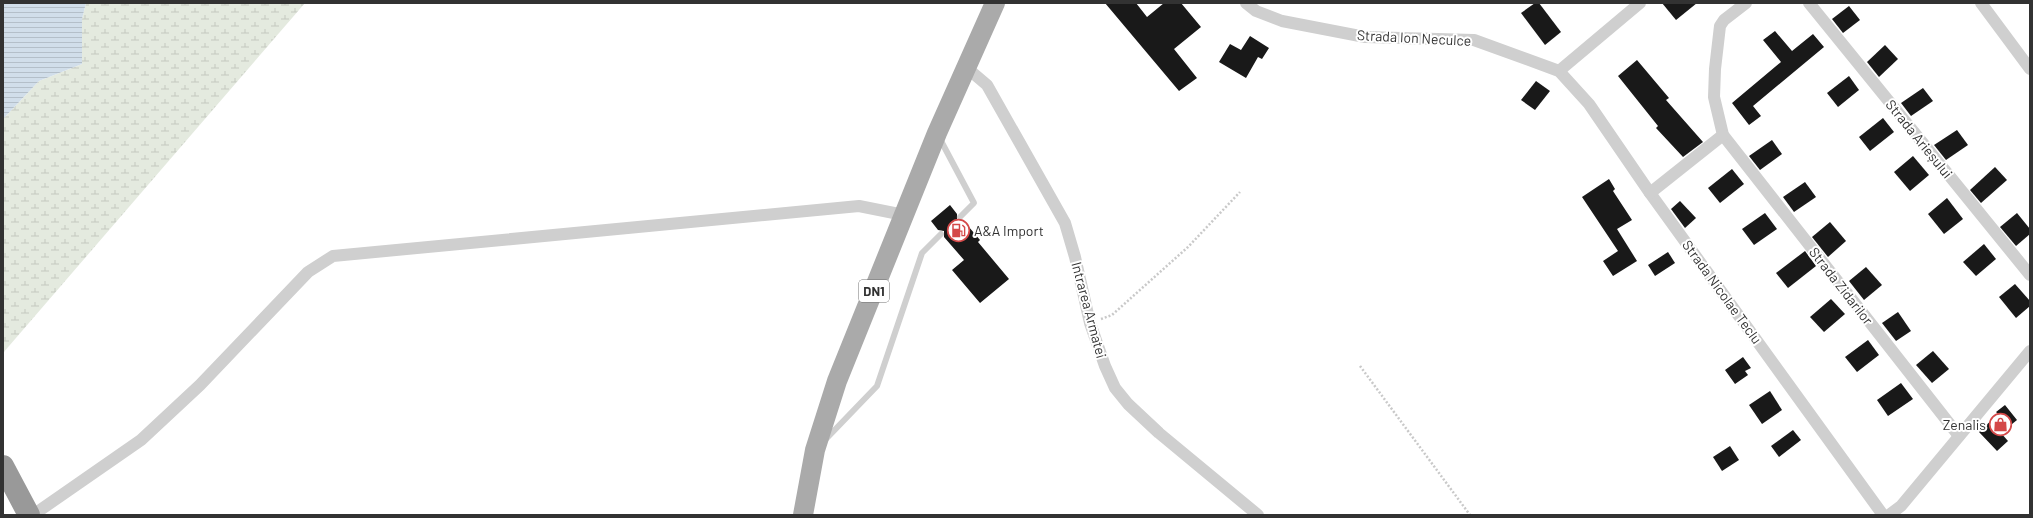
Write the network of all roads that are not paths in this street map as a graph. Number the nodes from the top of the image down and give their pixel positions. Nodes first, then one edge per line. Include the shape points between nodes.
1 (996, 3) edge
2 (1246, 3) edge
3 (1640, 3) edge
4 (1746, 3) edge
5 (1809, 3) edge
6 (1981, 3) edge
7 (967, 68) junction
8 (2030, 69) edge
9 (1559, 71) junction
10 (937, 133) junction
11 (1723, 135) junction
12 (1650, 193) junction
13 (904, 215) junction
14 (960, 217) dead end
15 (941, 234) dead end
16 (2030, 275) edge
17 (2030, 351) edge
18 (1959, 436) junction
19 (816, 450) junction
20 (3, 466) edge
21 (29, 515) edge
22 (33, 515) edge
23 (803, 515) edge
24 (1258, 515) edge
25 (1883, 515) edge
26 (1889, 515) edge

1 - 7 main road, DN1
2 - 9 street, Strada Ion Neculce via 1256,11 1282,21 1365,37 1474,40
3 - 9 street
4 - 11 street, Strada Zidarilor via 1720,26 1714,97
5 - 16 street, Strada Arieșului
6 - 8 street
7 - 10 main road, DN1
7 - 24 street, Intrarea Armatei via 987,85 1065,223 1090,322 1115,388 1128,404 1159,432
9 - 12 street, Strada Nicolae Teclu via 1589,104
10 - 13 main road, DN1
10 - 14 lane via 974,203
11 - 12 street
11 - 18 street, Strada Zidarilor
12 - 25 street, Strada Nicolae Teclu
13 - 19 main road, DN1 via 837,382
13 - 22 street via 859,206 333,256 308,272 200,385 140,440
15 - 19 lane via 922,253 877,386
17 - 18 street
18 - 26 street via 1901,506
19 - 23 main road, DN1
20 - 21 highway

